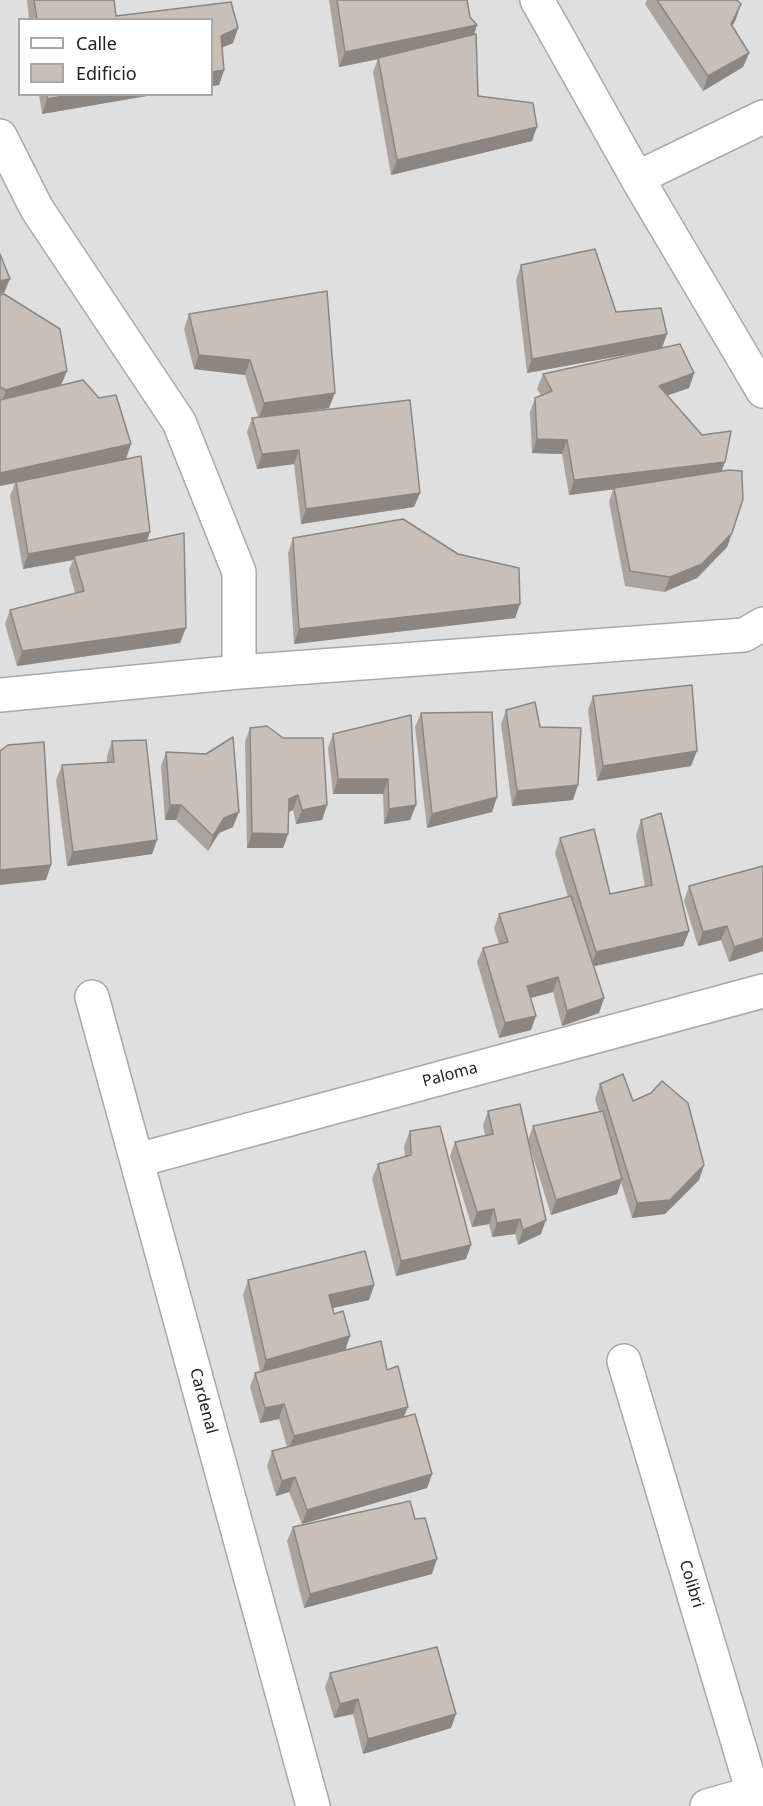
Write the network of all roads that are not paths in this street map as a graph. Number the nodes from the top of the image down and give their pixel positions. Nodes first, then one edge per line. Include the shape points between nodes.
1 (537, 0) edge
2 (763, 117) edge
3 (0, 136) edge
4 (637, 178) junction
5 (763, 391) edge
6 (763, 624) edge
7 (239, 672) junction
8 (0, 695) edge
9 (763, 991) edge
10 (92, 997) dead end
11 (138, 1160) junction
12 (624, 1361) dead end
13 (755, 1799) edge
14 (313, 1806) edge
15 (707, 1806) edge

1 - 4 street
2 - 4 street
3 - 7 street via 37,209 179,422 239,572
4 - 5 street
6 - 7 street via 744,635
7 - 8 street
9 - 11 street, Paloma
10 - 11 street, Cardenal
11 - 14 street, Cardenal
12 - 13 street, Colibri
13 - 15 street

